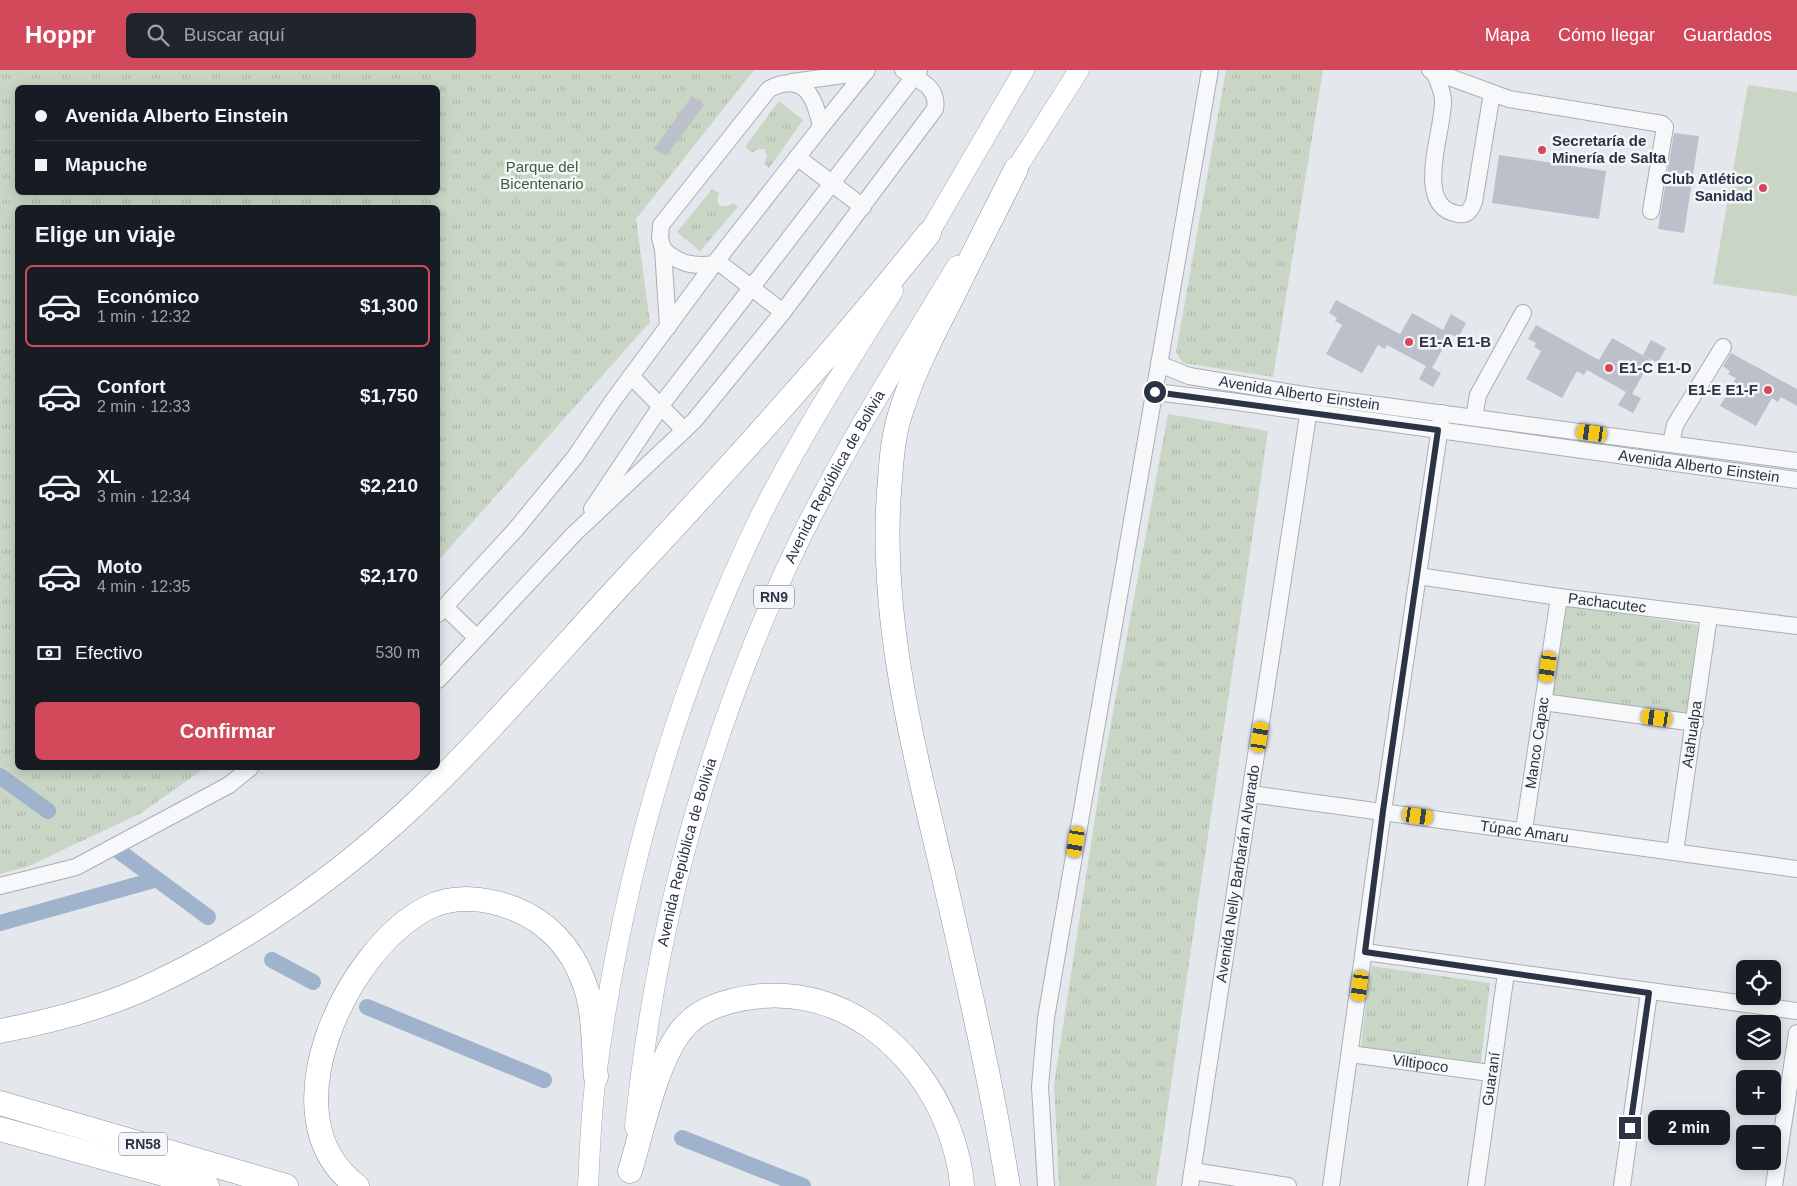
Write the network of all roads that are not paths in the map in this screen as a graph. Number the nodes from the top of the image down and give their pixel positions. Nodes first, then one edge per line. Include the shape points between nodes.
1 (1024, 70) edge
2 (1079, 70) edge
3 (1210, 70) edge
4 (866, 71) edge
5 (1432, 71) edge
6 (912, 72) edge
7 (792, 82) junction
8 (1492, 93) junction
9 (821, 127) junction
10 (797, 157) junction
11 (1016, 169) junction
12 (833, 183) junction
13 (863, 207) junction
14 (1651, 211) dead end
15 (929, 233) junction
16 (663, 249) junction
17 (716, 263) junction
18 (751, 289) junction
19 (783, 312) junction
20 (1523, 313) dead end
21 (668, 327) junction
22 (1723, 347) dead end
23 (1159, 364) junction
24 (631, 376) junction
25 (1155, 392) junction
26 (1311, 396) junction
27 (661, 406) junction
28 (1308, 413) junction
29 (1442, 413) junction
30 (1474, 417) junction
31 (684, 430) junction
32 (1438, 430) junction
33 (1671, 443) junction
34 (1797, 461) edge
35 (1797, 480) edge
36 (574, 534) junction
37 (1418, 576) junction
38 (1559, 597) junction
39 (441, 611) edge
40 (1710, 616) junction
41 (1797, 626) edge
42 (477, 638) junction
43 (440, 678) edge
44 (1543, 702) junction
45 (1695, 723) junction
46 (247, 770) edge
47 (1252, 794) junction
48 (1383, 811) junction
49 (1524, 830) junction
50 (1676, 852) junction
51 (1797, 870) edge
52 (0, 886) edge
53 (1365, 952) junction
54 (1506, 973) junction
55 (1649, 993) junction
56 (1797, 1011) edge
57 (0, 1031) edge
58 (1797, 1033) edge
59 (1350, 1054) junction
60 (1490, 1073) junction
61 (596, 1077) junction
62 (0, 1103) edge
63 (0, 1129) edge
64 (630, 1178) edge
65 (1192, 1178) edge
66 (207, 1186) edge
67 (286, 1186) edge
68 (357, 1186) edge
69 (588, 1186) edge
70 (962, 1186) edge
71 (1008, 1186) edge
72 (1046, 1186) edge
73 (1288, 1186) edge
74 (1331, 1186) edge
75 (1476, 1186) edge
76 (1622, 1186) edge
77 (1774, 1186) edge

1 - 15 main road
2 - 11 main road, Avenida República de Bolivia / RN9
3 - 23 street
4 - 7 street
4 - 9 street
5 - 8 street
5 - 8 street via 1443,101 1432,182 1439,202 1454,214 1470,212 1474,202
6 - 12 street
6 - 13 street via 933,90 937,100 935,109
7 - 9 street via 813,96
7 - 16 street via 769,89 701,173 661,225
8 - 14 street via 1509,99 1662,124 1665,127
9 - 10 street
10 - 12 street
10 - 17 street
11 - 64 main road, Avenida República de Bolivia / RN9 via 903,354 831,480 801,537 739,682 702,786 662,940 648,1022
11 - 71 highway via 909,388 892,450 887,516 889,596 916,759 969,988
12 - 13 street
12 - 18 street
13 - 19 street
15 - 57 highway via 845,335 464,756 358,855 253,930 154,984 92,1008
15 - 61 main road via 821,404 771,497 690,682 666,755 621,926
16 - 17 street via 688,265
16 - 21 street
17 - 18 street
17 - 21 street
18 - 19 street
18 - 27 street
19 - 31 street
20 - 30 street via 1478,395
21 - 24 street
22 - 33 street via 1675,425
23 - 25 street
23 - 26 street, Avenida Alberto Einstein via 1189,376
24 - 27 street
24 - 39 street via 575,457 516,529
25 - 28 street, Avenida Alberto Einstein
25 - 72 street via 1046,1018 1040,1087
26 - 28 street, Avenida Nelly Barbarán Alvarado
26 - 29 street, Avenida Alberto Einstein
27 - 31 street
27 - 36 street
28 - 32 street, Avenida Alberto Einstein
28 - 47 street, Avenida Nelly Barbarán Alvarado
29 - 30 street, Avenida Alberto Einstein
29 - 32 street
30 - 33 street, Avenida Alberto Einstein
31 - 36 street
32 - 35 street, Avenida Alberto Einstein
32 - 37 street
33 - 34 street, Avenida Alberto Einstein
36 - 42 street
37 - 38 street, Pachacutec
37 - 48 street
38 - 40 street, Pachacutec
38 - 44 street, Manco Capac
39 - 42 street
40 - 41 street, Pachacutec
40 - 45 street, Atahualpa
42 - 43 street
44 - 45 street
44 - 49 street, Manco Capac
45 - 50 street, Atahualpa
46 - 52 street via 228,785 76,867
47 - 48 street, Túpac Amaru
47 - 65 street, Avenida Nelly Barbarán Alvarado
48 - 49 street, Túpac Amaru
48 - 53 street
49 - 50 street, Túpac Amaru
50 - 51 street, Túpac Amaru
53 - 54 street
53 - 59 street
54 - 55 street
54 - 60 street, Guaraní
55 - 56 street
55 - 76 street
58 - 77 street
59 - 60 street, Viltipoco
59 - 74 street
60 - 75 street, Guaraní
61 - 68 highway via 584,980 572,955 551,930 531,915 479,899 450,900 428,908 403,924 373,952 340,1004 321,1059 317,1079 318,1122 329,1152
61 - 69 main road
62 - 67 highway, RN58
63 - 66 highway, RN58
64 - 70 highway via 658,1079 679,1034 709,1008 769,995 802,997 843,1010 898,1048 938,1100 954,1142
65 - 73 street

